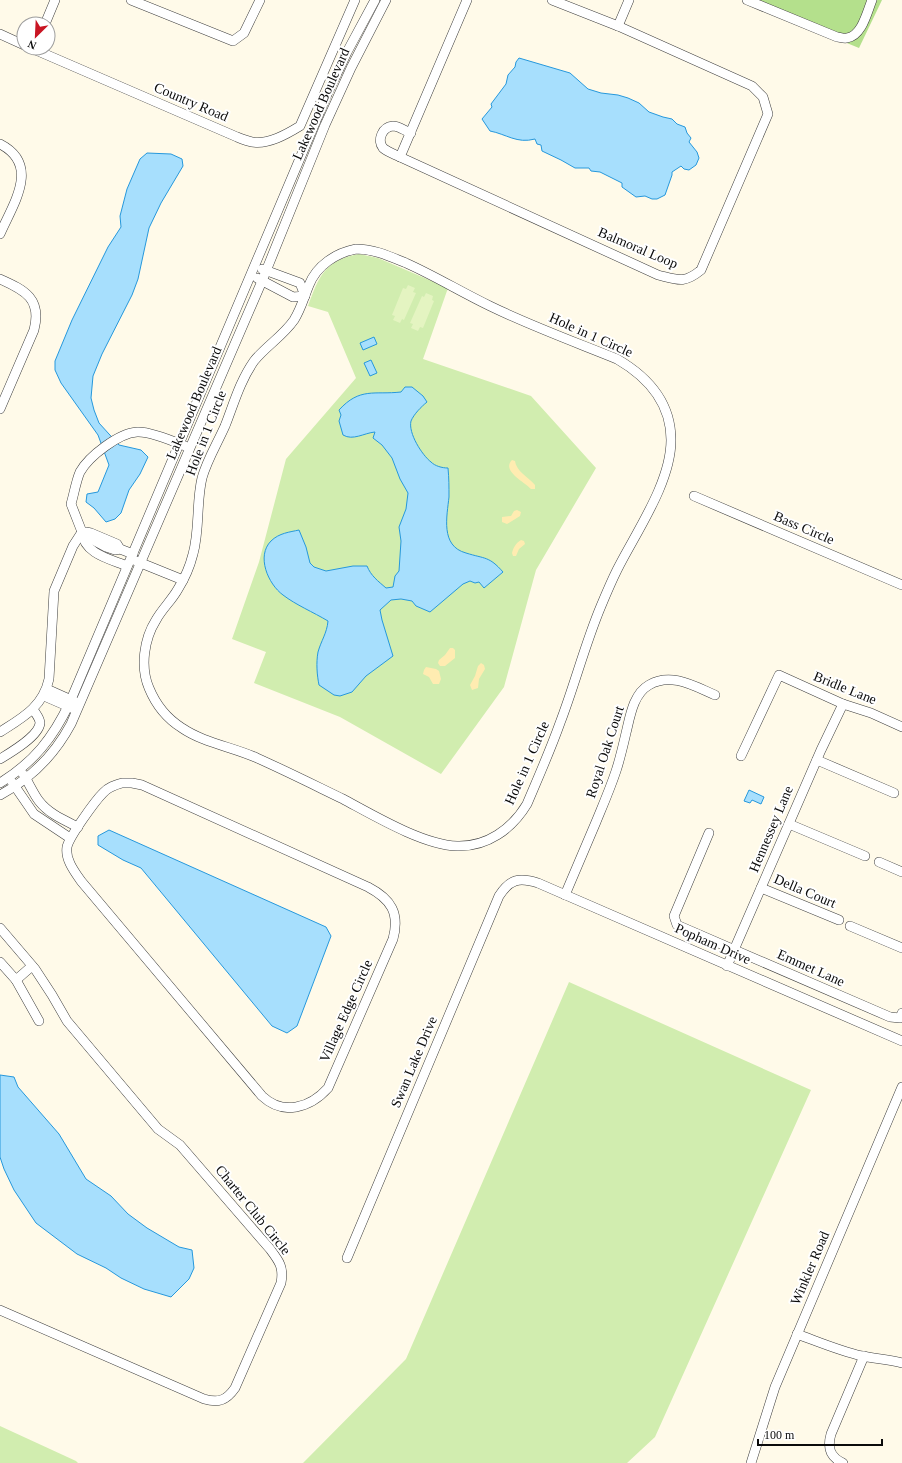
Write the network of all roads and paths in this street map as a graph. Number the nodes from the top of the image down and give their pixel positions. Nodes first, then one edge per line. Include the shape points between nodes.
1 (55, 0) edge
2 (131, 0) edge
3 (260, 0) edge
4 (355, 0) edge
5 (375, 0) edge
6 (386, 0) edge
7 (467, 0) edge
8 (552, 0) edge
9 (629, 0) edge
10 (747, 0) edge
11 (872, 0) edge
12 (48, 16) edge
13 (618, 26) junction
14 (0, 34) edge
15 (16, 41) edge
16 (51, 56) edge
17 (318, 88) junction
18 (328, 92) junction
19 (338, 96) junction
20 (411, 133) junction
21 (0, 144) edge
22 (400, 157) junction
23 (0, 234) edge
24 (254, 266) junction
25 (266, 271) junction
26 (250, 275) junction
27 (0, 279) edge
28 (262, 281) junction
29 (305, 296) junction
30 (0, 410) edge
31 (179, 444) junction
32 (190, 448) junction
33 (694, 496) dead end
34 (82, 532) junction
35 (118, 550) junction
36 (112, 559) junction
37 (130, 560) junction
38 (140, 563) junction
39 (183, 580) junction
40 (902, 585) edge
41 (45, 692) junction
42 (715, 695) dead end
43 (70, 703) junction
44 (843, 704) junction
45 (79, 708) junction
46 (33, 709) junction
47 (902, 727) edge
48 (0, 732) edge
49 (741, 756) dead end
50 (0, 759) edge
51 (817, 760) junction
52 (19, 770) junction
53 (9, 777) junction
54 (26, 778) junction
55 (0, 784) edge
56 (14, 786) junction
57 (894, 792) dead end
58 (0, 795) edge
59 (53, 814) junction
60 (46, 823) junction
61 (789, 824) junction
62 (78, 827) junction
63 (710, 833) dead end
64 (70, 838) junction
65 (865, 856) dead end
66 (879, 862) dead end
67 (902, 872) edge
68 (512, 881) joint
69 (761, 888) junction
70 (565, 895) junction
71 (839, 920) dead end
72 (850, 926) dead end
73 (0, 928) edge
74 (902, 948) edge
75 (734, 950) junction
76 (0, 962) edge
77 (32, 966) junction
78 (727, 966) junction
79 (16, 980) junction
80 (902, 1014) edge
81 (39, 1021) dead end
82 (902, 1041) edge
83 (902, 1088) edge
84 (347, 1258) dead end
85 (0, 1310) edge
86 (797, 1334) junction
87 (864, 1356) junction
88 (902, 1364) edge
89 (751, 1463) edge
90 (843, 1463) edge

1 - 12 street
2 - 3 street via 233,42 244,33
4 - 17 street, Country Road
5 - 18 street, Lakewood Boulevard
6 - 19 street, Lakewood Boulevard
7 - 20 street
8 - 13 street, Balmoral Loop
9 - 13 street
10 - 11 street via 838,37 847,38 855,35 860,28
13 - 22 street, Balmoral Loop via 752,86 765,102 768,114 701,270 692,278 679,281 658,275
14 - 15 street
16 - 17 street, Country Road via 237,137 254,142 285,135 300,126
17 - 18 street
18 - 19 street
18 - 24 street, Lakewood Boulevard
19 - 25 street, Lakewood Boulevard
20 - 22 street
20 - 22 street, Balmoral Loop via 392,126 385,130 381,137 381,145
21 - 23 street via 11,150 18,158 22,168 22,179
24 - 25 street
24 - 26 street, Lakewood Boulevard
25 - 28 street, Lakewood Boulevard
25 - 29 street via 300,283
26 - 28 street
26 - 31 street, Lakewood Boulevard
27 - 30 street via 27,294 36,310 34,330
28 - 29 street via 293,296
28 - 32 street, Lakewood Boulevard
29 - 39 street, Hole in 1 Circle via 293,321 256,359 238,389 202,477 195,544
29 - 39 street, Hole in 1 Circle via 315,274 337,254 356,249 375,251 427,272 490,306 617,359 646,380 663,403 671,431 669,459 664,476 601,606 560,724 521,813 501,833 477,844 458,846 438,843 376,817 298,776 193,734 176,724 162,711 148,686 144,658 151,629
31 - 32 street
31 - 34 street via 137,432 119,438 98,451 81,472 70,504
31 - 37 street, Lakewood Boulevard
32 - 38 street, Lakewood Boulevard
33 - 40 street, Bass Circle
34 - 35 street via 117,544
34 - 36 street via 83,540 92,551
34 - 41 street via 73,546 54,591
35 - 36 street
35 - 37 street
36 - 37 street
37 - 38 street
37 - 43 street, Lakewood Boulevard
38 - 39 street
38 - 45 street, Lakewood Boulevard
41 - 43 street
41 - 46 street
42 - 70 street, Royal Oak Court via 674,679 656,681 641,692 633,708 609,790
43 - 45 street
43 - 52 street, Lakewood Boulevard via 56,730 43,747
44 - 47 street, Bridle Lane
44 - 49 street, Bridle Lane via 779,675
44 - 51 street, Hennessey Lane
45 - 54 street, Lakewood Boulevard via 60,742
46 - 48 street
46 - 50 street via 40,723 36,731 20,746
51 - 57 street
51 - 61 street, Hennessey Lane
52 - 53 street, Lakewood Boulevard
52 - 54 street
53 - 55 street, Lakewood Boulevard
53 - 56 street
54 - 56 street, Lakewood Boulevard
54 - 59 street via 40,801
56 - 58 street, Lakewood Boulevard
56 - 60 street via 34,814
59 - 60 street
59 - 62 street
60 - 64 street
61 - 65 street
61 - 69 street, Hennessey Lane
62 - 64 street, Village Edge Circle
62 - 64 street, Village Edge Circle via 103,792 112,786 122,783 142,785 368,887 386,899 392,907 396,921 393,939 328,1088 322,1095 298,1107 279,1107 262,1096 72,869 67,848
63 - 75 street, Emmet Lane via 674,916 677,925
66 - 67 street
68 - 70 street, Popham Drive via 529,880
68 - 84 street, Swan Lake Drive via 499,896
69 - 71 street, Della Court
69 - 75 street, Hennessey Lane
70 - 78 street, Popham Drive
72 - 74 street
73 - 77 street, Charter Club Circle
75 - 78 street, Hennessey Lane
75 - 80 street, Emmet Lane via 890,1018 900,1018
76 - 79 street
77 - 79 street
77 - 85 street, Charter Club Circle via 67,1021 158,1129 185,1150 270,1249 283,1273 281,1283 235,1388 230,1396 222,1400 204,1399
78 - 82 street, Popham Drive
79 - 81 street
83 - 86 street, Winkler Road
86 - 87 street
86 - 89 street, Winkler Road via 775,1387
87 - 88 street
87 - 90 street via 828,1443 830,1453

